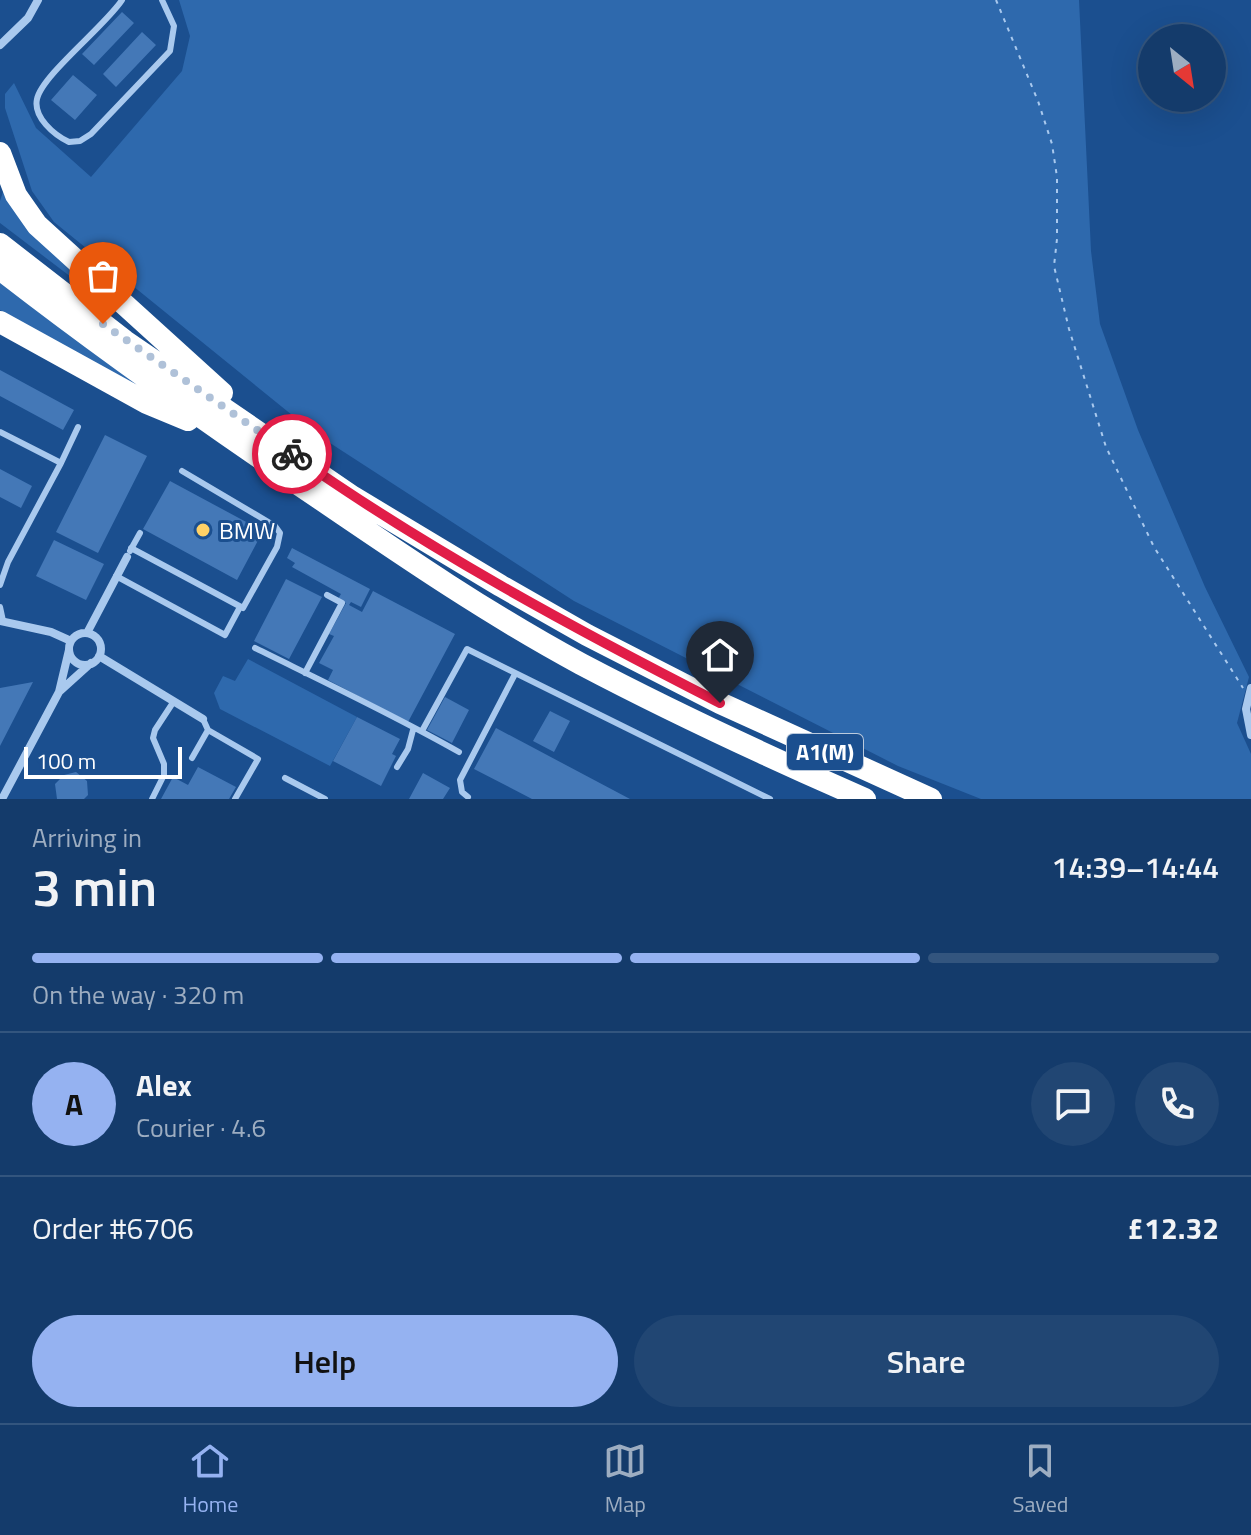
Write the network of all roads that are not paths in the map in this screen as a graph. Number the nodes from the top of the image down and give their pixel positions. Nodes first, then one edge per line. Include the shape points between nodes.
1 (38, 0) edge
2 (122, 0) edge
3 (162, 0) edge
4 (0, 45) edge
5 (0, 154) edge
6 (0, 244) edge
7 (0, 269) edge
8 (0, 322) edge
9 (78, 427) dead end
10 (0, 432) edge
11 (270, 439) junction
12 (233, 440) junction
13 (61, 463) junction
14 (182, 471) dead end
15 (140, 533) dead end
16 (129, 552) junction
17 (116, 576) junction
18 (0, 585) edge
19 (327, 595) dead end
20 (0, 607) edge
21 (240, 607) junction
22 (2, 621) edge
23 (87, 633) junction
24 (70, 646) junction
25 (255, 648) dead end
26 (99, 656) junction
27 (91, 663) junction
28 (305, 673) junction
29 (515, 674) junction
30 (59, 692) junction
31 (1250, 692) edge
32 (174, 701) junction
33 (203, 719) joint
34 (208, 730) junction
35 (413, 730) junction
36 (422, 731) junction
37 (1251, 735) edge
38 (459, 752) dead end
39 (192, 758) dead end
40 (397, 767) dead end
41 (285, 778) dead end
42 (460, 795) edge
43 (468, 797) edge
44 (2, 799) edge
45 (152, 799) edge
46 (235, 799) edge
47 (325, 799) edge
48 (770, 799) edge
49 (865, 799) edge
50 (931, 799) edge

1 - 4 street
2 - 3 lane via 38,96 41,118 69,142 91,134 170,51 174,26
5 - 11 highway, A1(M) via 16,195 37,225
6 - 11 highway, A1(M) via 125,341
7 - 12 highway, A1(M)
8 - 12 highway, A1(M) via 147,403
9 - 13 lane
10 - 13 lane
11 - 50 highway, A1(M) via 353,497 587,635 720,703
12 - 49 highway, A1(M) via 420,567 579,663
13 - 18 lane
14 - 21 lane via 280,533 277,547
15 - 16 lane
16 - 17 street
16 - 21 lane
17 - 21 lane via 225,635
17 - 23 street
19 - 28 lane via 342,603
20 - 22 lane
22 - 24 street via 51,632
23 - 24 street via 77,635
23 - 26 street via 99,641
24 - 27 street via 76,662
24 - 30 street
25 - 28 lane
26 - 27 street
26 - 32 street
27 - 30 street
28 - 35 lane
29 - 36 lane via 467,649
29 - 42 lane via 460,780
29 - 48 lane
30 - 44 street
31 - 37 street via 1246,709
32 - 33 street
32 - 45 lane via 153,738 164,775
33 - 34 lane
34 - 39 lane
34 - 46 lane via 258,759
35 - 36 lane
35 - 40 lane
36 - 38 lane
41 - 47 lane
42 - 43 lane

